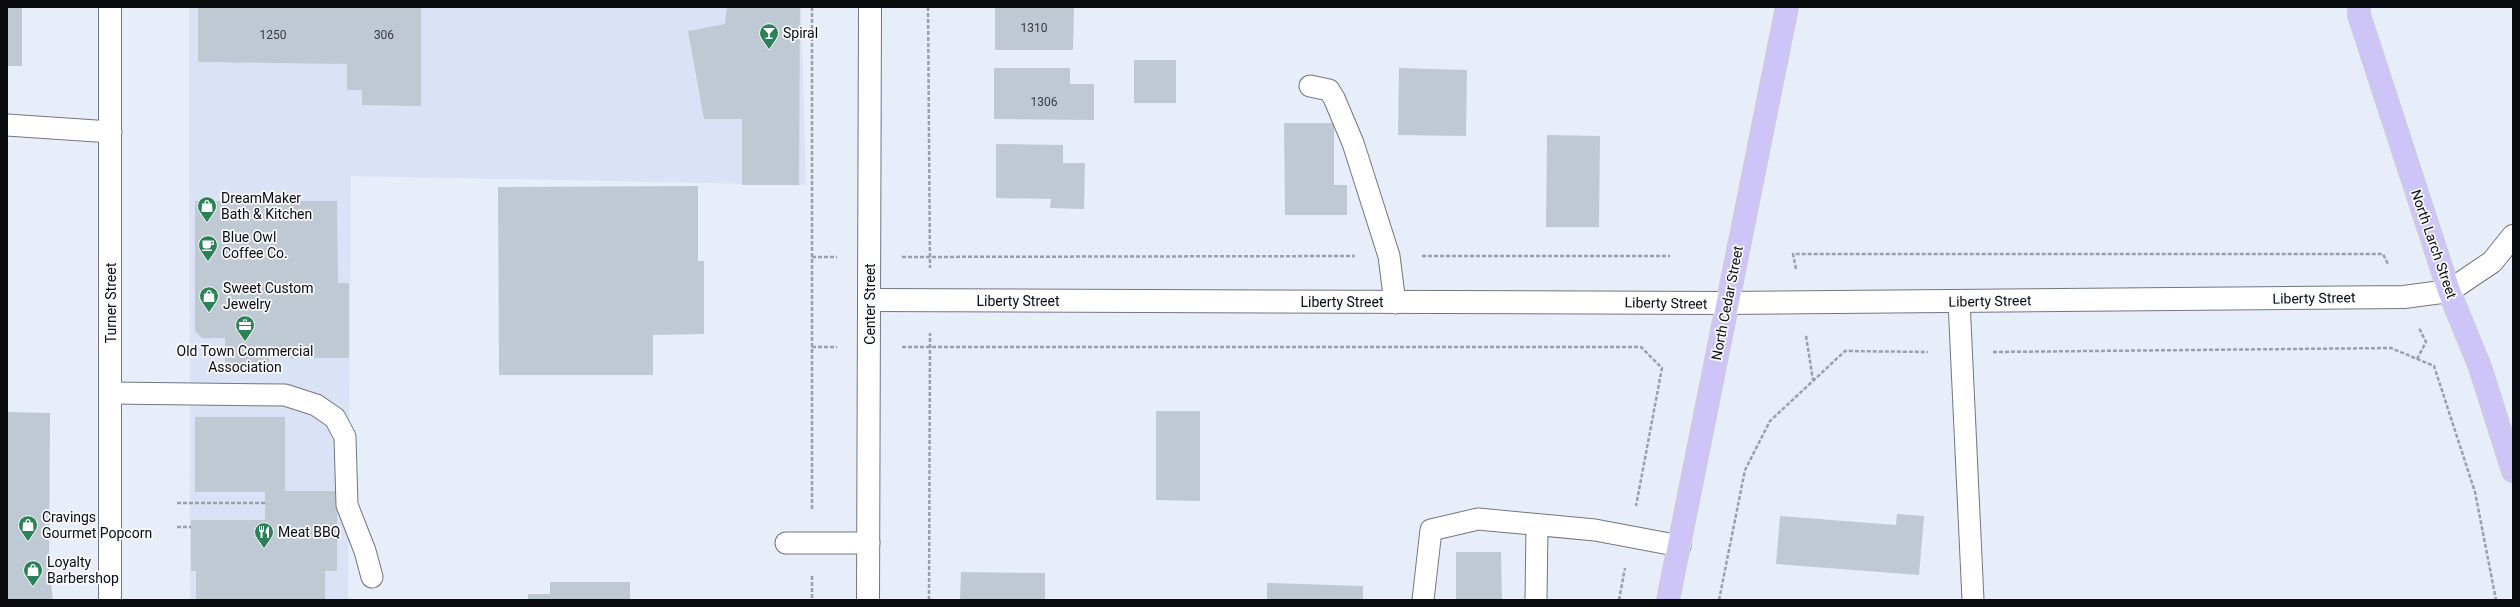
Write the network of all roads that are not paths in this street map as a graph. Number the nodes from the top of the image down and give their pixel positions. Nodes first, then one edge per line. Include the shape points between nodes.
1 (110, 7) edge
2 (870, 7) edge
3 (1787, 7) edge
4 (2359, 11) edge
5 (1310, 86) dead end
6 (7, 125) edge
7 (111, 132) junction
8 (2513, 236) edge
9 (2449, 291) junction
10 (870, 300) junction
11 (1959, 301) junction
12 (1395, 303) junction
13 (1727, 303) junction
14 (110, 393) junction
15 (2513, 471) edge
16 (1537, 525) junction
17 (786, 543) dead end
18 (869, 543) junction
19 (1680, 546) junction
20 (372, 577) dead end
21 (110, 600) edge
22 (868, 600) edge
23 (1423, 600) edge
24 (1536, 600) edge
25 (1668, 600) edge
26 (1973, 600) edge

1 - 7 street, Turner Street
2 - 10 street, Center Street
3 - 13 main road, North Cedar Street
4 - 9 main road, North Larch Street
5 - 12 lane via 1329,90 1353,143 1389,256
6 - 7 lane
7 - 14 street, Turner Street
8 - 9 street, Liberty Street via 2492,262
9 - 11 street, Liberty Street via 2404,297
9 - 15 main road, North Larch Street via 2480,367
10 - 12 street, Liberty Street
10 - 18 street, Center Street
11 - 13 street, Liberty Street
11 - 26 lane
12 - 13 street, Liberty Street
13 - 19 main road, North Cedar Street
14 - 20 lane via 285,395 316,405 335,418 346,437 347,506 365,551
14 - 21 street, Turner Street
16 - 19 lane via 1595,530
16 - 23 lane via 1478,519 1431,530
16 - 24 lane
17 - 18 lane
18 - 22 street, Center Street
19 - 25 main road, North Cedar Street

